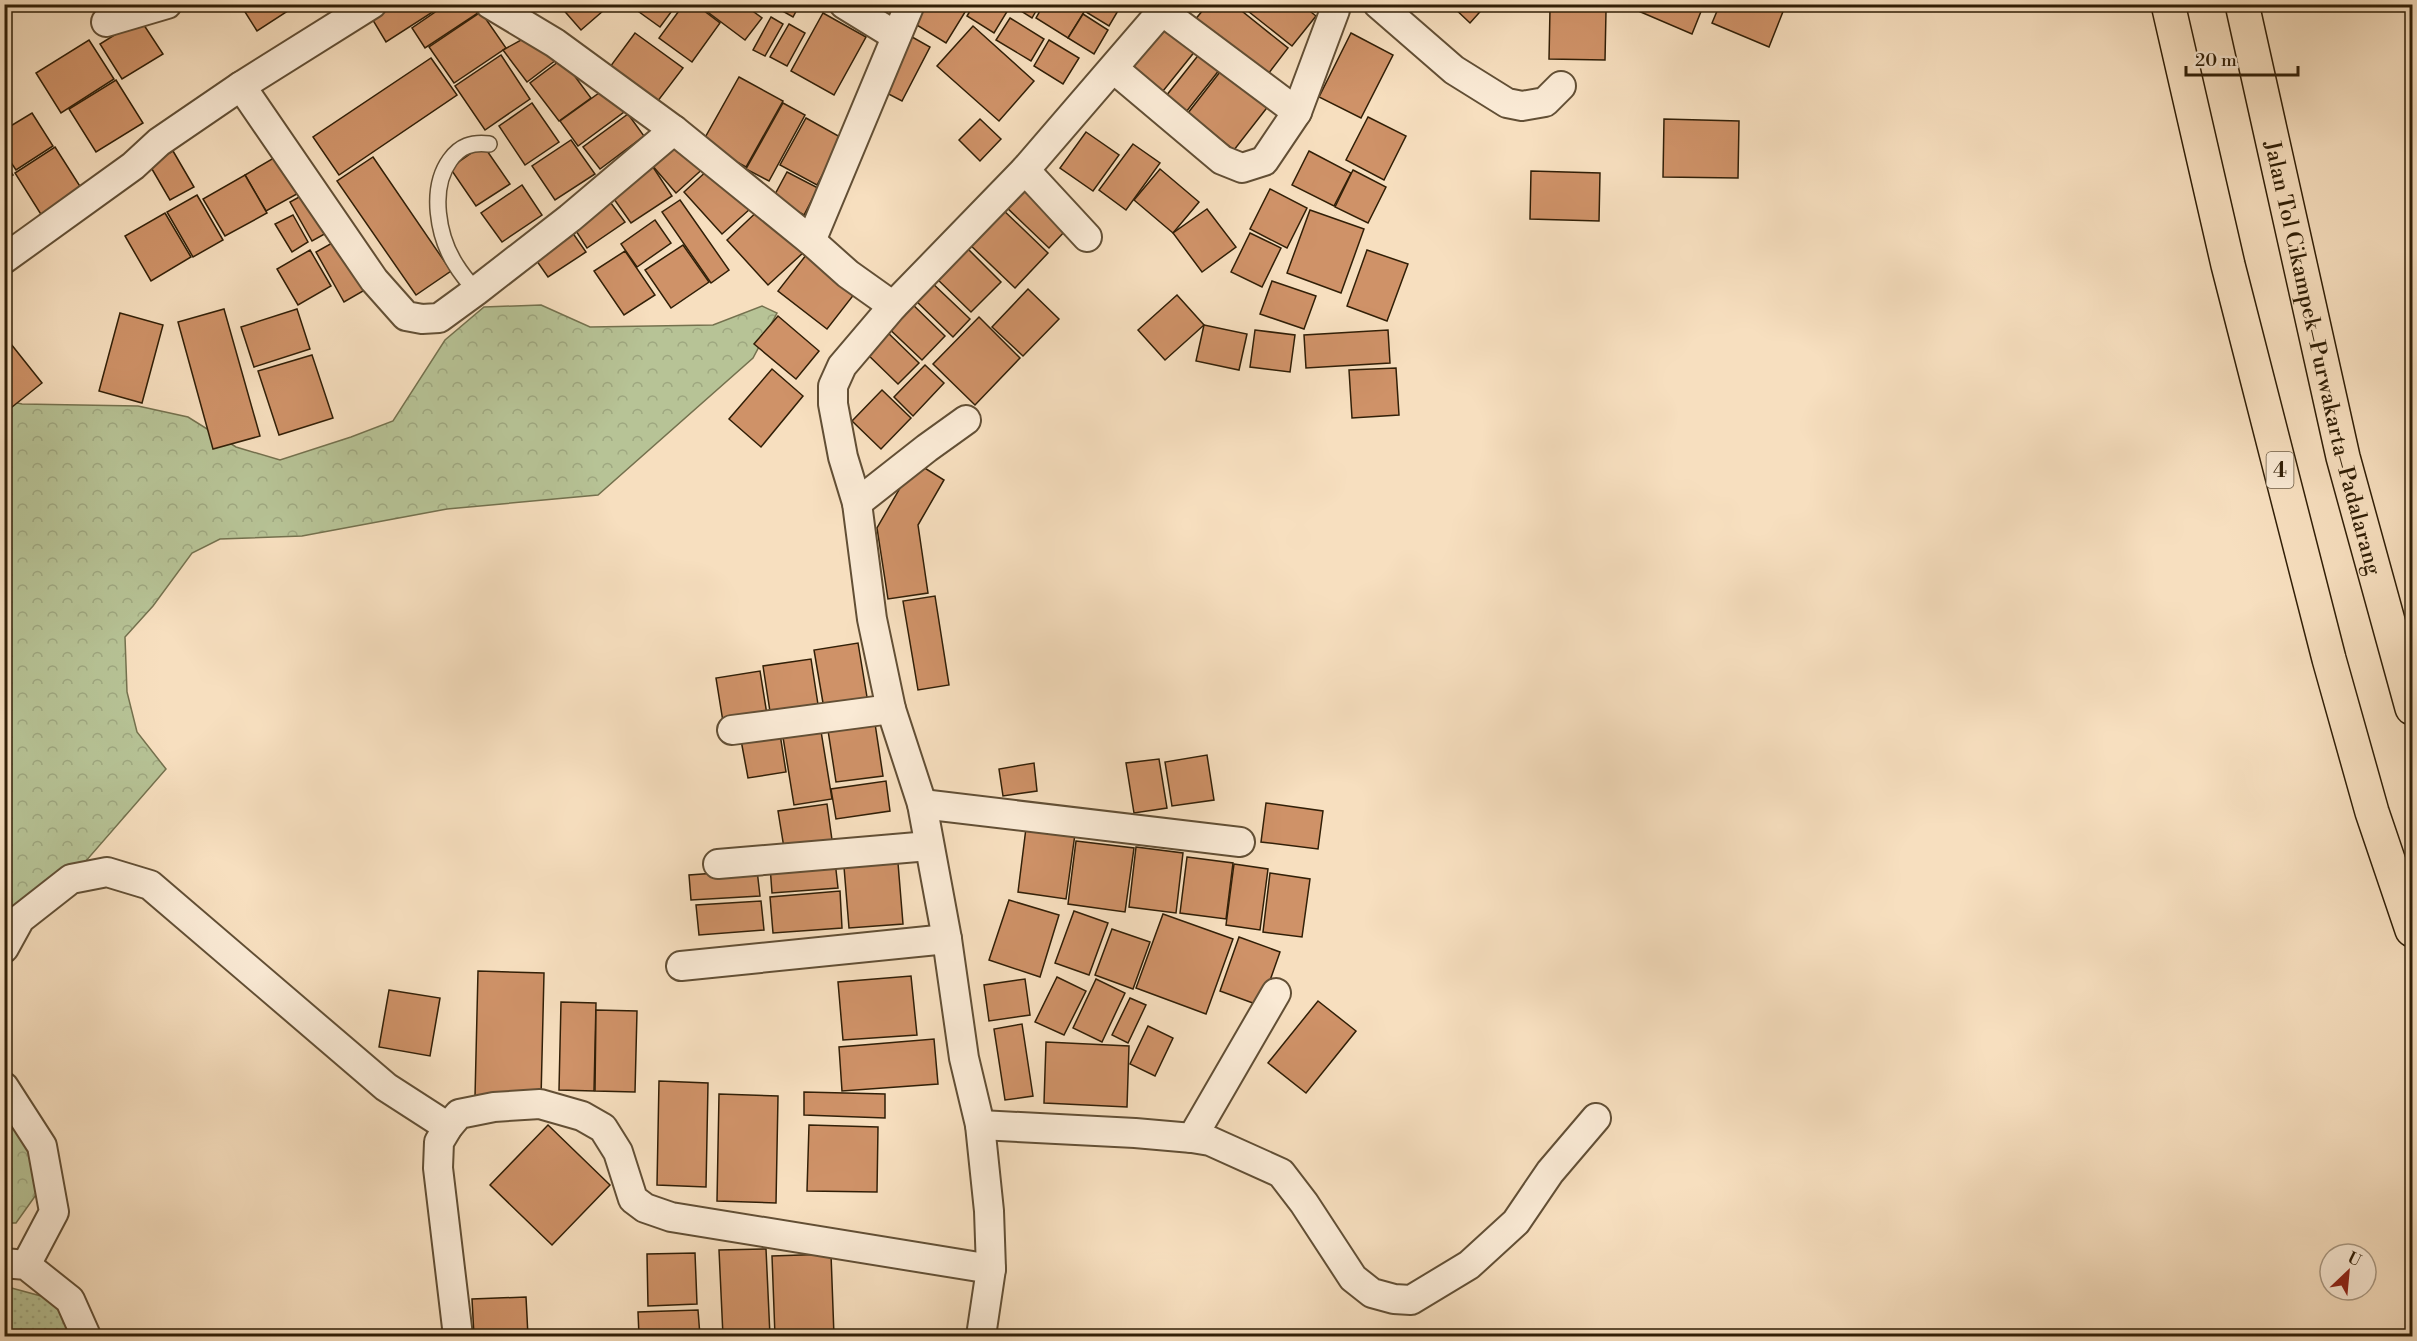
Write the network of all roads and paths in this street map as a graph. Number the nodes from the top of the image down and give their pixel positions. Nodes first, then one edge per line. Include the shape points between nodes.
1 (167, 4) edge
2 (372, 4) edge
3 (490, 4) edge
4 (844, 4) edge
5 (910, 4) edge
6 (1335, 4) edge
7 (1377, 4) edge
8 (2168, 4) edge
9 (2242, 4) edge
10 (1165, 8) edge
11 (106, 22) dead end
12 (896, 36) junction
13 (1114, 69) junction
14 (242, 86) junction
15 (1561, 86) dead end
16 (1297, 112) junction
17 (674, 130) junction
18 (489, 144) dead end
19 (1025, 170) junction
20 (1087, 237) dead end
21 (811, 241) junction
22 (4, 259) edge
23 (476, 291) junction
24 (892, 306) junction
25 (966, 420) dead end
26 (857, 503) junction
27 (2412, 708) edge
28 (891, 709) junction
29 (732, 730) dead end
30 (922, 804) junction
31 (1240, 843) dead end
32 (929, 846) junction
33 (718, 864) dead end
34 (2412, 930) edge
35 (947, 939) junction
36 (4, 948) edge
37 (681, 966) dead end
38 (1276, 993) dead end
39 (4, 1087) edge
40 (1596, 1118) dead end
41 (981, 1125) junction
42 (448, 1127) junction
43 (1192, 1138) junction
44 (15, 1264) edge
45 (991, 1269) junction
46 (86, 1336) edge
47 (458, 1336) edge
48 (981, 1336) edge

1 - 11 street
2 - 14 street
3 - 17 street via 555,43
4 - 12 street
5 - 12 street
6 - 16 street
7 - 15 street via 1454,70 1507,103 1522,106 1545,102
8 - 34 highway, 4 via 2231,277 2329,659 2372,812
9 - 27 highway, Jalan Tol Cikampek–Purwakarta–Padalarang via 2343,457
10 - 13 street
10 - 16 street
12 - 21 street
13 - 16 street via 1222,160 1242,168 1264,161
13 - 19 street
14 - 22 street via 159,142 133,166
14 - 23 street via 374,280 406,316 439,318
17 - 21 street
17 - 23 street via 570,219
18 - 23 lane via 470,143 456,152 444,168 436,203 455,264
19 - 20 street
19 - 24 street
21 - 24 street
24 - 26 street via 842,366 833,386 843,457
25 - 26 street
26 - 28 street via 872,619
28 - 29 street
28 - 30 street
30 - 31 street
30 - 32 street
32 - 33 street
32 - 35 street
35 - 37 street
35 - 41 street via 964,1058
36 - 42 street via 20,919 71,879 106,872 150,885 386,1087
38 - 43 street
39 - 44 street via 42,1146 54,1212
40 - 43 street via 1550,1172 1516,1222 1469,1265 1411,1300 1372,1293 1353,1278 1281,1173 1231,1149
41 - 43 street
41 - 45 street
42 - 45 street via 459,1114 540,1104 582,1116 603,1128 618,1152 633,1199 645,1208 671,1217
42 - 47 street via 439,1142 438,1168
44 - 46 street via 70,1300
45 - 48 street

